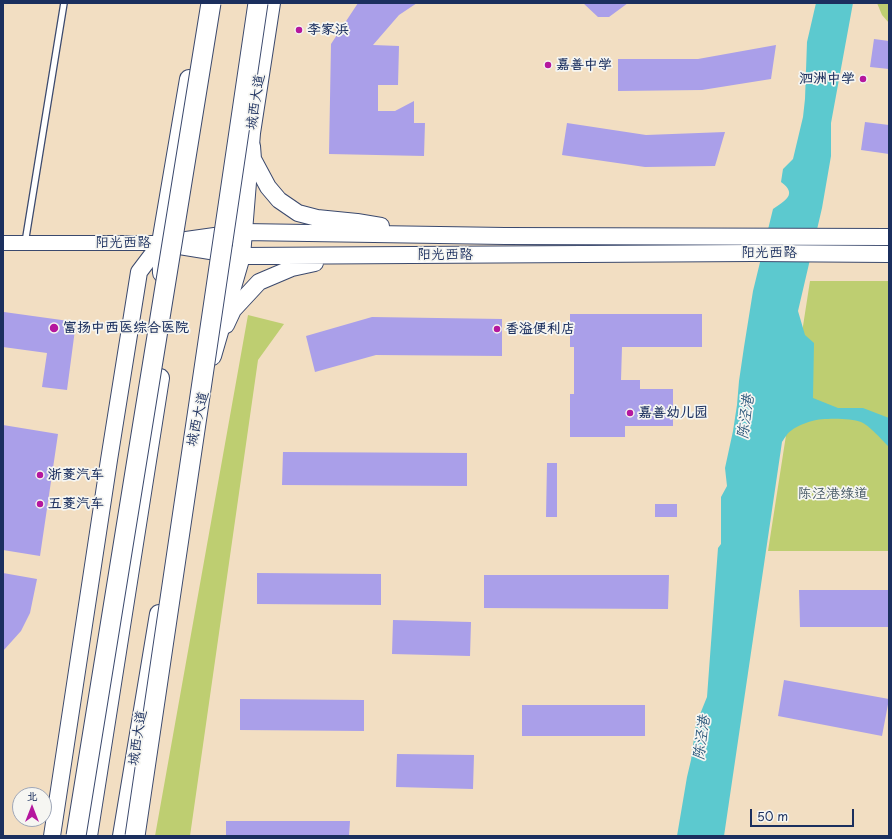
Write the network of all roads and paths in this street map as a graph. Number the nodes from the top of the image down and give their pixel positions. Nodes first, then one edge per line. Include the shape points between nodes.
1 (64, 3) edge
2 (202, 3) edge
3 (211, 3) edge
4 (258, 3) edge
5 (271, 3) edge
6 (251, 133) junction
7 (242, 232) junction
8 (420, 234) junction
9 (889, 237) edge
10 (3, 242) edge
11 (24, 243) junction
12 (161, 243) junction
13 (889, 254) edge
14 (240, 256) junction
15 (356, 256) junction
16 (212, 356) junction
17 (52, 836) edge
18 (76, 836) edge
19 (88, 836) edge
20 (122, 836) edge
21 (135, 836) edge

1 - 11 lane
2 - 12 main road
3 - 18 highway, bridge
4 - 21 highway, bridge
5 - 6 main road, 城西大道
6 - 7 main road, 城西大道
6 - 8 main road via 253,159 268,187 279,200 298,213
7 - 8 main road
7 - 12 main road
7 - 14 main road, 城西大道
8 - 9 main road, 阳光西路
10 - 11 street, 阳光西路
11 - 12 street, 阳光西路
12 - 14 main road, 阳光西路
12 - 17 main road via 140,272
12 - 19 main road via 165,342
13 - 15 main road, 阳光西路
14 - 15 main road, 阳光西路
14 - 16 main road, 城西大道
15 - 16 main road via 292,268 259,282 233,310
16 - 20 main road, 城西大道 via 174,522

